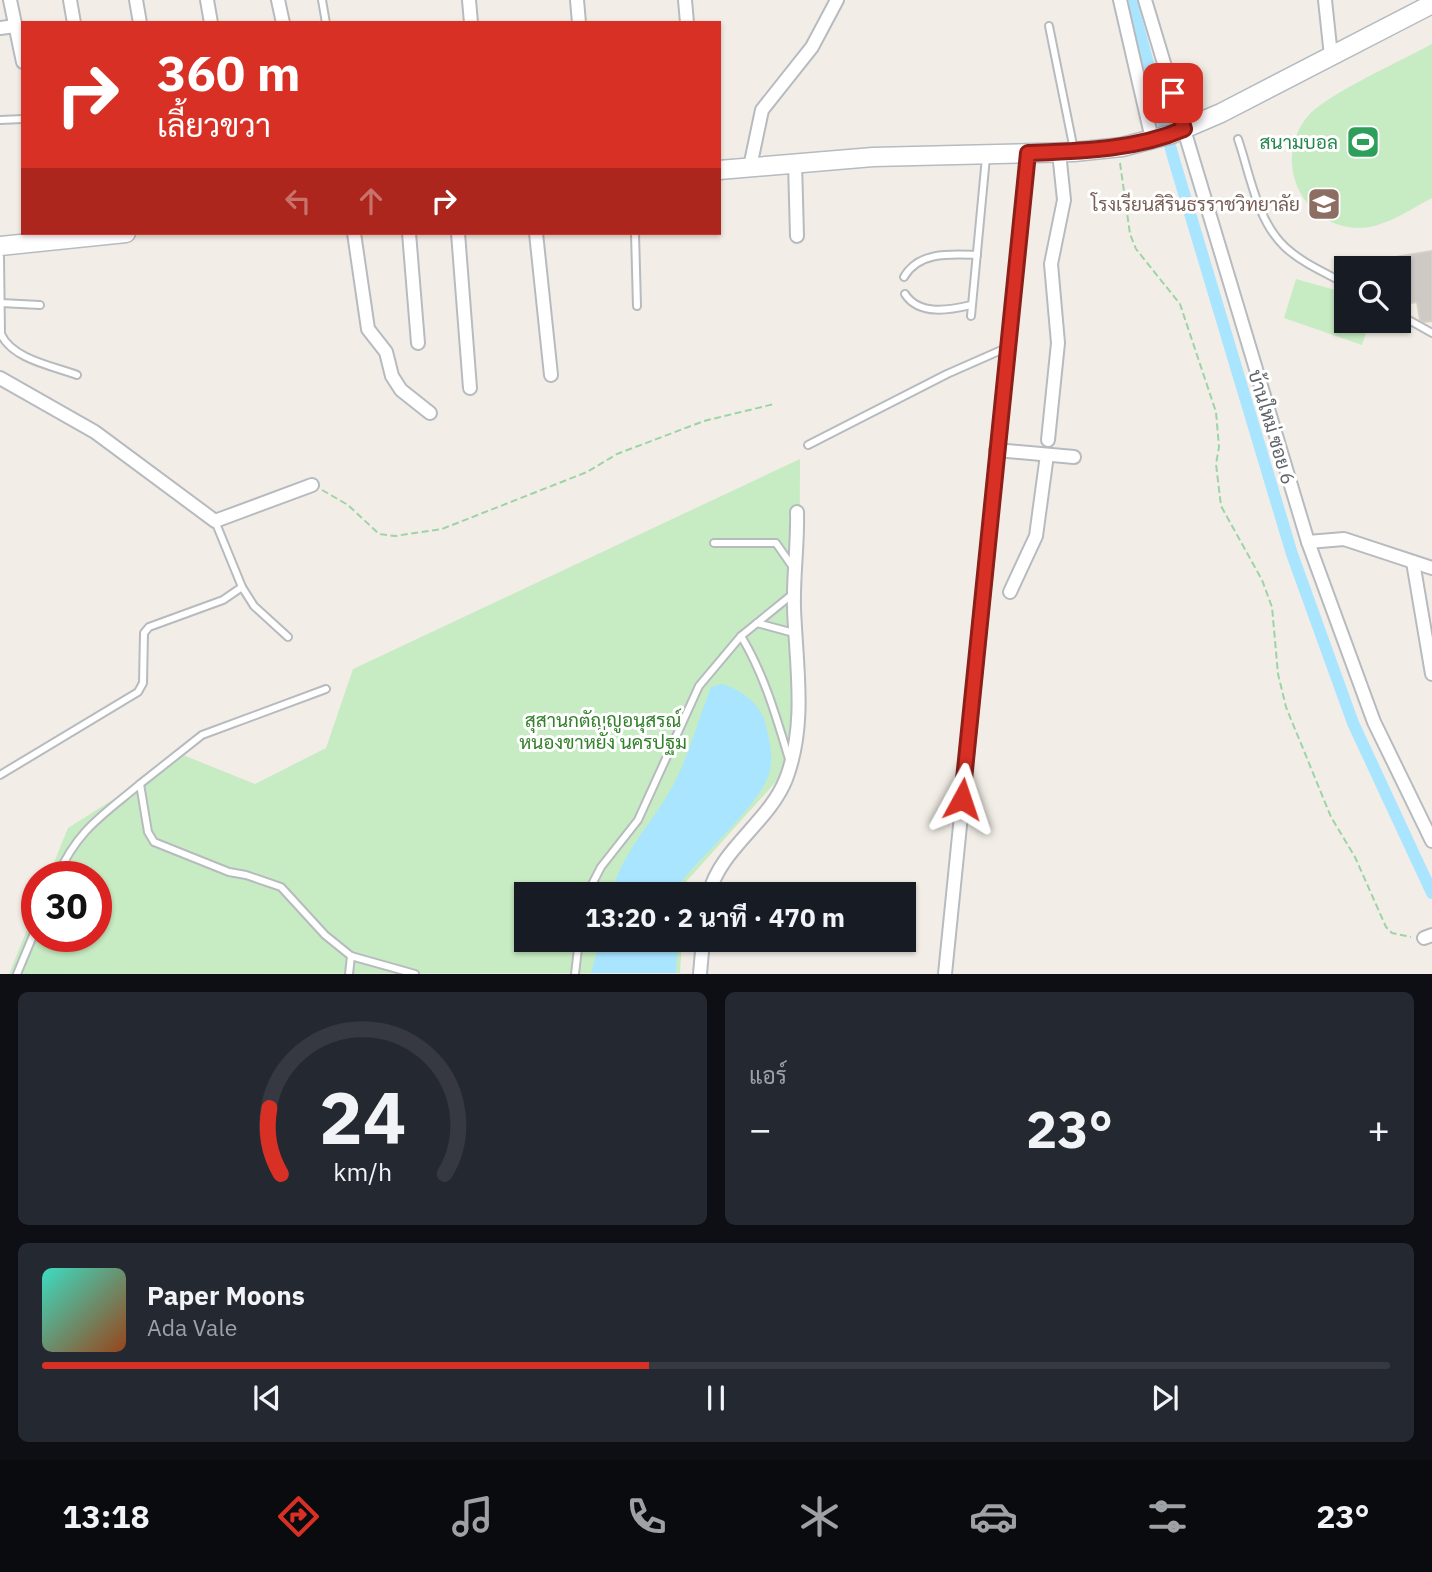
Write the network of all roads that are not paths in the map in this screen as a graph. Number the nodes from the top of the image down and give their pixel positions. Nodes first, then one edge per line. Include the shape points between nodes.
1 (10, 0) edge
2 (69, 0) edge
3 (136, 0) edge
4 (206, 0) edge
5 (278, 0) edge
6 (322, 0) edge
7 (469, 0) edge
8 (577, 0) edge
9 (685, 0) edge
10 (837, 0) edge
11 (1120, 0) edge
12 (1145, 0) edge
13 (1325, 0) edge
14 (1432, 4) edge
15 (74, 21) edge
16 (140, 21) edge
17 (211, 21) edge
18 (283, 21) edge
19 (326, 21) edge
20 (471, 21) edge
21 (579, 21) edge
22 (687, 21) edge
23 (15, 26) junction
24 (1049, 26) dead end
25 (0, 29) edge
26 (21, 53) edge
27 (1331, 56) junction
28 (21, 119) edge
29 (0, 120) edge
30 (1167, 135) junction
31 (1238, 139) dead end
32 (1067, 152) junction
33 (1028, 153) junction
34 (986, 155) junction
35 (795, 163) junction
36 (750, 167) junction
37 (721, 170) edge
38 (86, 235) edge
39 (354, 235) edge
40 (409, 235) edge
41 (458, 235) edge
42 (536, 235) edge
43 (635, 235) edge
44 (797, 236) dead end
45 (0, 246) edge
46 (977, 255) junction
47 (0, 257) edge
48 (904, 277) dead end
49 (1334, 277) edge
50 (905, 293) dead end
51 (1, 303) edge
52 (40, 305) dead end
53 (971, 305) junction
54 (637, 306) dead end
55 (971, 316) dead end
56 (1411, 321) edge
57 (1432, 333) edge
58 (418, 343) dead end
59 (1006, 348) junction
60 (76, 375) dead end
61 (551, 375) dead end
62 (0, 378) edge
63 (470, 388) dead end
64 (430, 413) dead end
65 (1048, 440) dead end
66 (808, 445) dead end
67 (996, 450) junction
68 (1047, 455) junction
69 (1074, 457) dead end
70 (312, 485) road end
71 (797, 512) dead end
72 (215, 521) junction
73 (1308, 542) junction
74 (714, 543) dead end
75 (1413, 562) junction
76 (1432, 568) edge
77 (796, 577) junction
78 (243, 587) junction
79 (795, 592) junction
80 (1010, 593) dead end
81 (757, 623) junction
82 (796, 634) junction
83 (741, 636) junction
84 (288, 637) dead end
85 (1432, 674) edge
86 (326, 689) dead end
87 (790, 764) junction
88 (0, 775) edge
89 (140, 785) junction
90 (1432, 841) edge
91 (64, 861) edge
92 (593, 882) edge
93 (714, 882) edge
94 (26, 952) edge
95 (578, 952) edge
96 (702, 952) edge
97 (351, 956) junction
98 (17, 974) edge
99 (349, 974) edge
100 (415, 974) edge
101 (575, 974) edge
102 (700, 974) edge
103 (945, 974) edge

1 - 23 street
2 - 15 street
3 - 16 street
4 - 17 street
5 - 18 street
6 - 19 lane
7 - 20 street
8 - 21 street
9 - 22 street
10 - 36 street via 812,47 762,110
11 - 30 street
12 - 30 street, บ้านใหม่ ซอย 6
13 - 27 street
14 - 27 main road
23 - 25 street
23 - 26 street
24 - 32 lane
27 - 30 main road
28 - 29 lane
30 - 32 main road
30 - 73 street, บ้านใหม่ ซอย 6
31 - 49 lane via 1267,224 1303,260
32 - 33 main road
32 - 65 street via 1064,200 1051,264 1058,343
33 - 34 main road
33 - 59 street
34 - 35 main road
34 - 46 lane
35 - 36 main road
35 - 44 street
36 - 37 main road
38 - 45 main road
39 - 64 street via 368,329 386,352 401,390
40 - 58 street
41 - 63 street
42 - 61 street
43 - 54 lane
46 - 48 lane via 921,260
46 - 53 lane
47 - 51 lane
50 - 53 lane via 918,305 950,310
51 - 52 lane
51 - 60 lane via 1,334 9,346
53 - 55 lane
56 - 57 lane
59 - 66 lane
59 - 67 street
62 - 72 street via 95,432
67 - 68 street
67 - 103 street
68 - 69 street
68 - 80 street via 1036,536
70 - 72 street
71 - 77 street
72 - 78 lane
73 - 75 street via 1344,539
73 - 90 street, บ้านใหม่ ซอย 6 via 1374,722
74 - 77 lane via 776,543
75 - 76 street
75 - 85 street
77 - 79 street
78 - 84 lane via 254,606
78 - 88 lane via 223,600 149,627 144,633 143,683 138,692
79 - 81 lane
79 - 82 street
81 - 82 lane
81 - 83 lane
82 - 87 street via 797,736
83 - 87 lane via 773,705
83 - 92 lane via 699,686 638,820
86 - 89 lane via 202,735
87 - 93 street via 784,782 721,866
89 - 91 lane via 83,833
89 - 97 lane via 154,842 281,887
94 - 98 lane
95 - 101 lane
96 - 102 street
97 - 99 lane
97 - 100 lane

